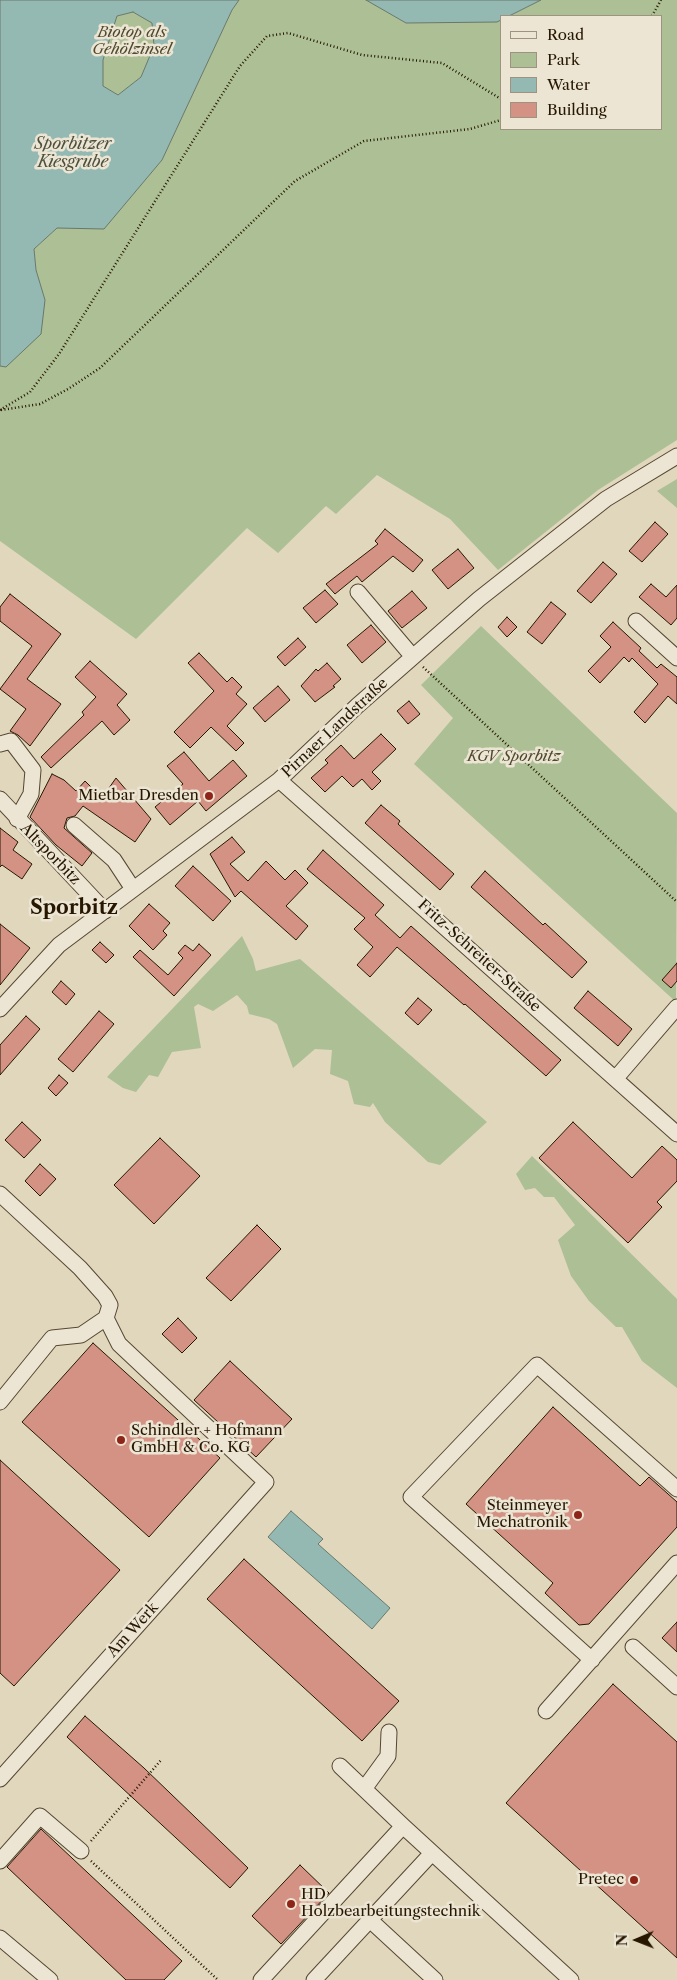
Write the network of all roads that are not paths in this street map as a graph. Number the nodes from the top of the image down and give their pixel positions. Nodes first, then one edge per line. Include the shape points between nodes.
1 (677, 456) edge
2 (358, 592) dead end
3 (636, 621) dead end
4 (413, 657) junction
5 (677, 658) edge
6 (0, 744) edge
7 (279, 780) junction
8 (0, 799) edge
9 (17, 819) junction
10 (74, 825) dead end
11 (133, 889) junction
12 (105, 911) junction
13 (677, 1007) edge
14 (0, 1009) edge
15 (616, 1078) junction
16 (677, 1134) edge
17 (0, 1194) edge
18 (106, 1318) junction
19 (0, 1402) edge
20 (677, 1489) edge
21 (677, 1563) edge
22 (633, 1647) dead end
23 (592, 1660) junction
24 (677, 1687) edge
25 (546, 1711) dead end
26 (389, 1732) dead end
27 (340, 1766) dead end
28 (0, 1779) edge
29 (364, 1789) junction
30 (403, 1826) junction
31 (81, 1852) road end
32 (432, 1853) junction
33 (0, 1861) edge
34 (370, 1920) junction
35 (0, 1938) edge
36 (50, 1980) edge
37 (260, 1980) edge
38 (314, 1980) edge
39 (435, 1980) edge
40 (571, 1980) edge

1 - 4 street, Pirnaer Landstraße via 606,499 479,599
2 - 4 street
3 - 5 street
4 - 7 street, Pirnaer Landstraße
6 - 9 street, Altsporbitz via 11,742 32,770 31,794
7 - 11 street, Pirnaer Landstraße
7 - 15 street, Fritz-Schreiter-Straße
8 - 9 street, Altsporbitz
9 - 12 street, Altsporbitz
10 - 11 street via 114,860
11 - 12 street, Pirnaer Landstraße
12 - 14 street, Pirnaer Landstraße via 59,945
13 - 15 street
15 - 16 street, Fritz-Schreiter-Straße
17 - 18 street via 80,1268 105,1296 110,1305
18 - 19 street via 81,1335 52,1338
18 - 28 street, Am Werk via 119,1344 266,1482
20 - 23 street via 537,1364 411,1497
21 - 23 street
22 - 24 street
23 - 25 street
26 - 29 street via 388,1756
27 - 29 street
29 - 30 street
30 - 32 street
30 - 37 street
31 - 33 street via 40,1816
32 - 34 street
32 - 40 street
34 - 38 street
34 - 39 street
35 - 36 street

